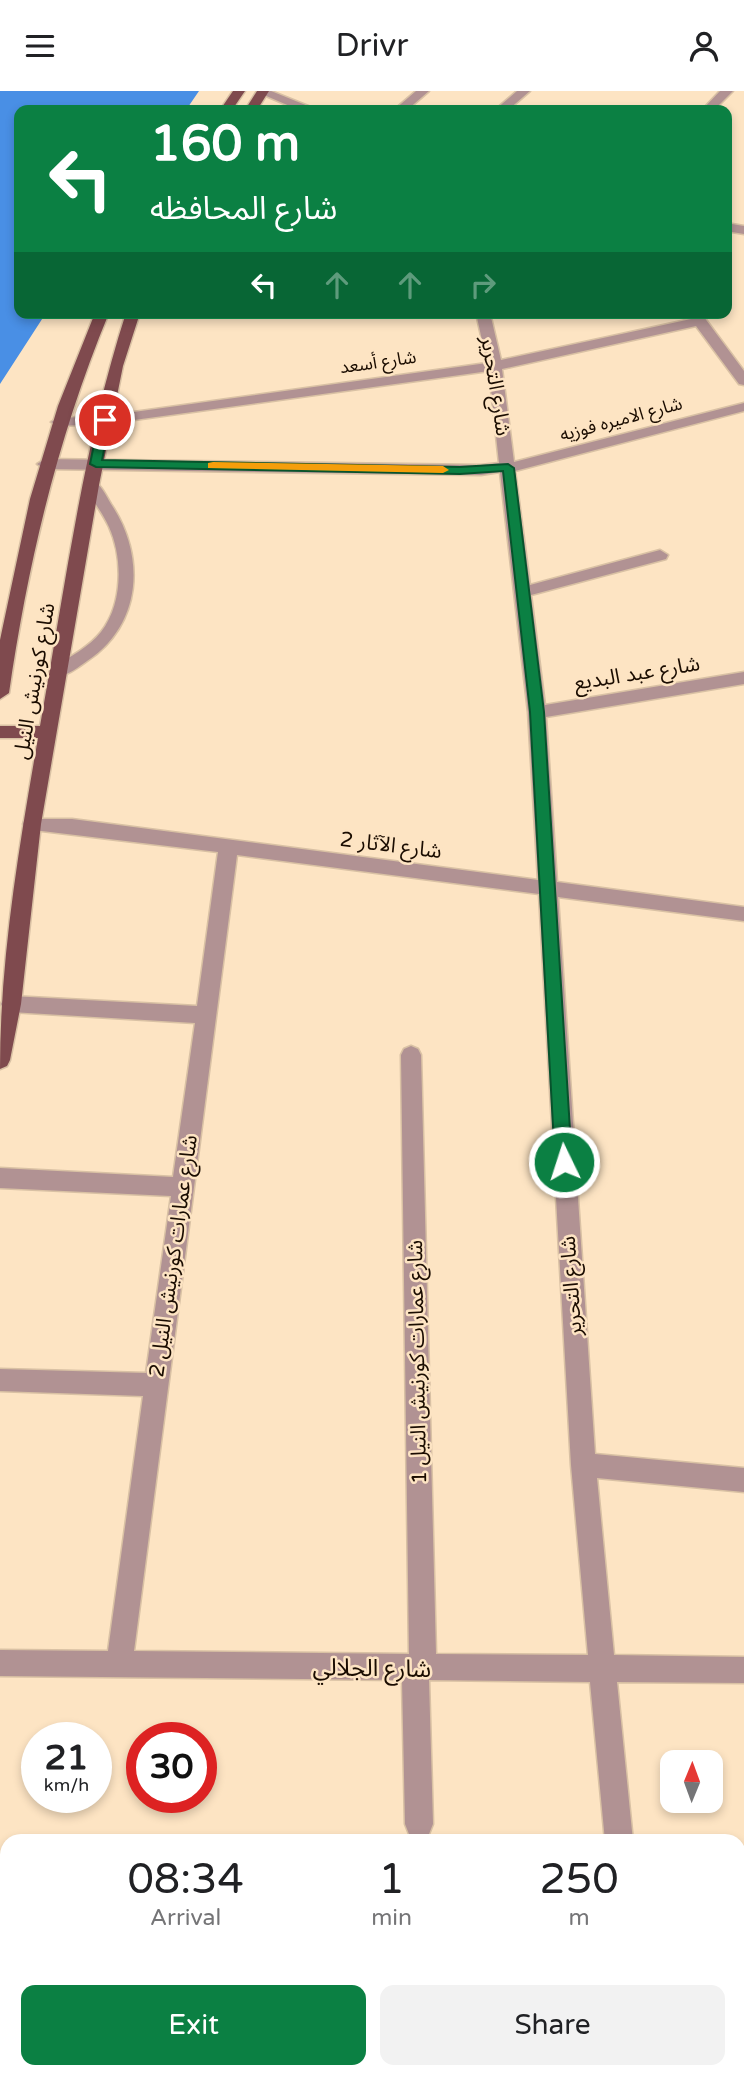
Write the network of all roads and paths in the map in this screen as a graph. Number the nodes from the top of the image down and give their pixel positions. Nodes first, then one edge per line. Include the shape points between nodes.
1 (423, 91) edge
2 (524, 91) edge
3 (726, 91) edge
4 (263, 92) edge
5 (296, 105) edge
6 (406, 105) edge
7 (506, 105) edge
8 (713, 105) edge
9 (99, 319) edge
10 (131, 319) edge
11 (484, 319) edge
12 (689, 319) edge
13 (698, 319) edge
14 (495, 366) junction
15 (744, 381) edge
16 (744, 407) edge
17 (105, 420) junction
18 (58, 422) junction
19 (45, 464) junction
20 (96, 464) junction
21 (508, 468) junction
22 (91, 485) junction
23 (660, 555) dead end
24 (522, 592) junction
25 (59, 671) junction
26 (744, 678) edge
27 (0, 693) edge
28 (537, 712) junction
29 (0, 732) edge
30 (48, 732) junction
31 (32, 824) junction
32 (228, 848) junction
33 (546, 887) junction
34 (744, 914) edge
35 (11, 1004) junction
36 (206, 1016) junction
37 (411, 1055) dead end
38 (0, 1060) edge
39 (0, 1178) edge
40 (183, 1187) junction
41 (0, 1380) edge
42 (156, 1385) junction
43 (583, 1465) junction
44 (744, 1480) edge
45 (0, 1663) edge
46 (119, 1665) junction
47 (419, 1669) junction
48 (603, 1670) junction
49 (744, 1671) edge
50 (419, 1823) dead end
51 (618, 1834) edge

1 - 6 street
2 - 7 street
3 - 8 street
4 - 5 street
9 - 18 main road, شارع كورنيش النيل
10 - 17 main road, شارع كورنيش النيل
11 - 14 street, شارع التحرير
12 - 14 street, شارع أسعد
13 - 15 street
14 - 17 street, شارع أسعد
14 - 21 street, شارع التحرير
16 - 21 street, شارع الاميره فوزيه
17 - 18 street, شارع أسعد
17 - 20 main road, شارع كورنيش النيل
18 - 19 main road, شارع كورنيش النيل
19 - 20 street, شارع الاميره فوزيه
19 - 27 main road, شارع كورنيش النيل via 15,590
20 - 21 street, شارع الاميره فوزيه
20 - 22 main road, شارع كورنيش النيل
21 - 24 street, شارع التحرير
22 - 25 main road, شارع كورنيش النيل
22 - 25 street via 118,528 127,557 124,591 108,635
23 - 24 street
24 - 28 street, شارع التحرير
25 - 30 main road, شارع كورنيش النيل
26 - 28 street, شارع عبد البديع
28 - 33 street, شارع التحرير
29 - 30 main road
30 - 31 main road, شارع كورنيش النيل
31 - 32 street, شارع الآثار 2 via 72,825
31 - 35 main road, شارع كورنيش النيل
32 - 33 street, شارع الآثار 2
32 - 36 street, شارع عمارات كورنيش النيل 2
33 - 34 street, شارع الآثار 2
33 - 43 street, شارع التحرير
35 - 36 street
35 - 38 main road, شارع كورنيش النيل
36 - 40 street, شارع عمارات كورنيش النيل 2
37 - 47 street, شارع عمارات كورنيش النيل 1
39 - 40 street
40 - 42 street, شارع عمارات كورنيش النيل 2
41 - 42 street
42 - 46 street, شارع عمارات كورنيش النيل 2
43 - 44 street
43 - 48 street, شارع التحرير
45 - 46 street, شارع الجلالي
46 - 47 street, شارع الجلالي
47 - 48 street, شارع الجلالي
47 - 50 street, شارع عمارات كورنيش النيل 1
48 - 49 street, شارع الجلالي
48 - 51 street, شارع التحرير

